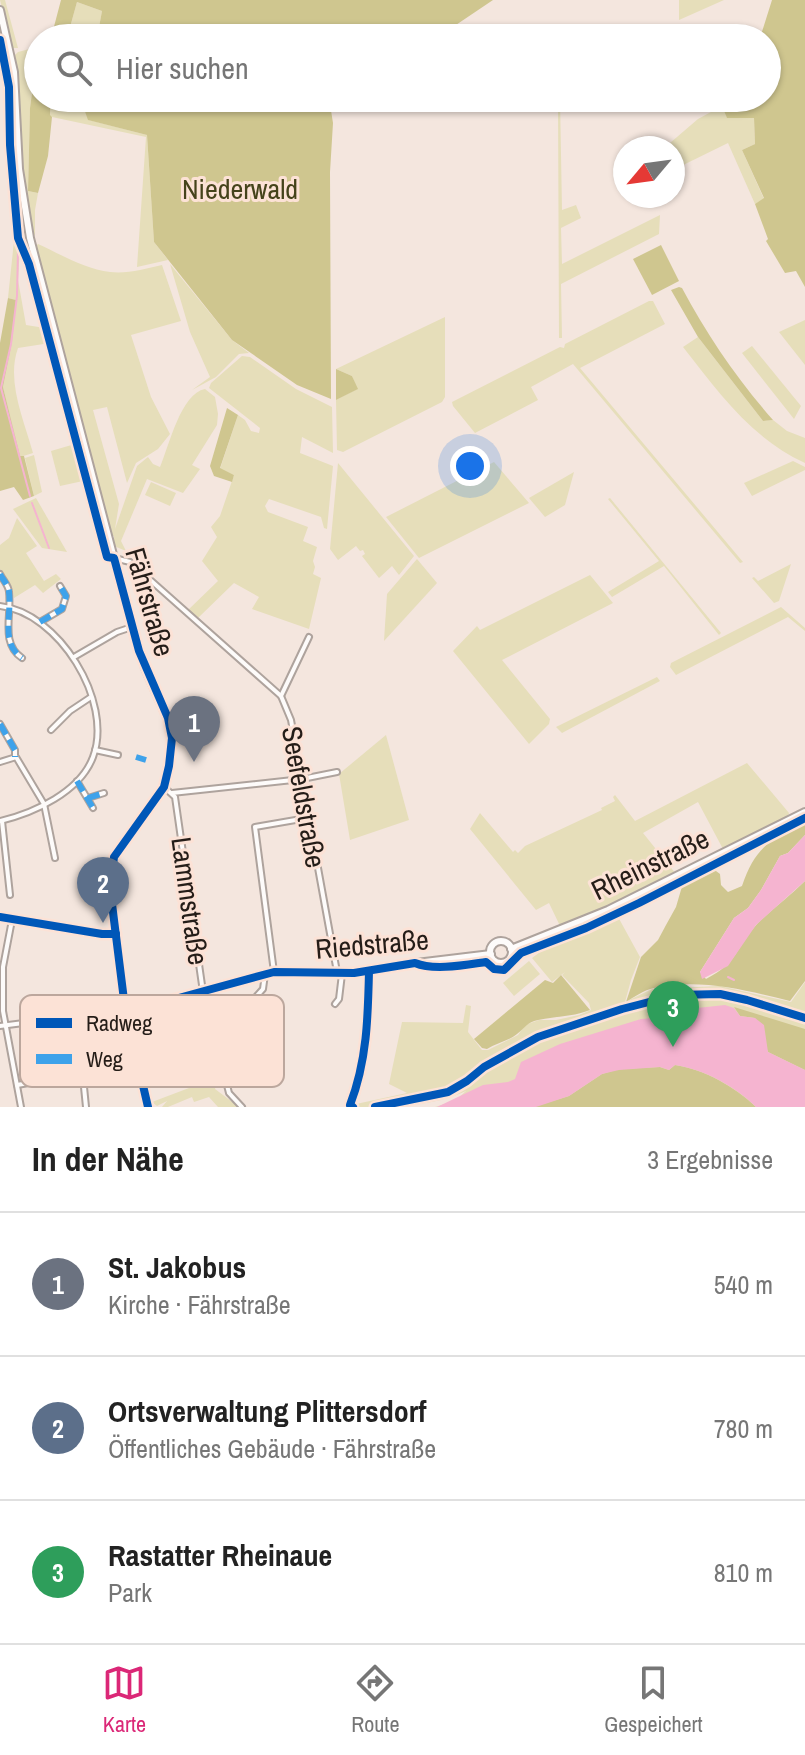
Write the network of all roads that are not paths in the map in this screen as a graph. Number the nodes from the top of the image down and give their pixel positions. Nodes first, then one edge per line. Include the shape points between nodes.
1 (0, 10) edge
2 (114, 558) junction
3 (0, 574) edge
4 (60, 586) dead end
5 (0, 606) edge
6 (7, 607) junction
7 (40, 622) junction
8 (132, 627) junction
9 (309, 637) dead end
10 (22, 658) dead end
11 (73, 658) junction
12 (281, 696) junction
13 (91, 697) junction
14 (0, 724) edge
15 (51, 730) dead end
16 (95, 750) junction
17 (118, 755) dead end
18 (15, 757) junction
19 (0, 762) edge
20 (337, 772) dead end
21 (302, 779) junction
22 (77, 781) junction
23 (164, 787) junction
24 (104, 793) dead end
25 (172, 793) junction
26 (88, 798) junction
27 (44, 804) junction
28 (93, 808) dead end
29 (805, 812) edge
30 (307, 818) junction
31 (1, 821) edge
32 (55, 858) dead end
33 (10, 895) dead end
34 (0, 917) edge
35 (12, 919) junction
36 (116, 934) junction
37 (511, 949) junction
38 (487, 955) junction
39 (1, 968) edge
40 (369, 971) junction
41 (274, 972) junction
42 (265, 974) junction
43 (340, 974) junction
44 (203, 992) junction
45 (123, 995) edge
46 (192, 995) edge
47 (204, 995) edge
48 (258, 995) edge
49 (335, 1004) dead end
50 (2, 1025) edge
51 (17, 1085) junction
52 (20, 1085) edge
53 (84, 1087) edge
54 (143, 1087) edge
55 (228, 1087) edge
56 (21, 1107) edge
57 (86, 1107) edge
58 (148, 1107) edge
59 (242, 1107) edge
60 (349, 1107) edge

1 - 2 main road, Fährstraße via 14,72 24,209
2 - 8 main road, Fährstraße
2 - 12 street, Seefeldstraße via 130,562
3 - 6 street via 9,591
4 - 7 street via 66,596 62,609
5 - 6 street
6 - 7 street
6 - 10 street via 2,626 6,644
7 - 11 street
8 - 11 street
8 - 23 main road, Fährstraße via 171,727
9 - 12 street
11 - 13 street
12 - 21 street, Seefeldstraße
13 - 15 street
13 - 16 street
14 - 18 street
16 - 17 street
16 - 22 street
18 - 19 street
18 - 27 street
20 - 21 street
21 - 25 street
21 - 30 street, Seefeldstraße
22 - 26 street
22 - 27 street
23 - 25 street
23 - 36 main road, Fährstraße via 114,857 110,888
24 - 26 street
25 - 44 street, Lammstraße
26 - 28 street
27 - 31 street
27 - 32 street
29 - 37 main road, Rheinstraße via 608,910
30 - 41 street via 255,827
30 - 43 street, Seefeldstraße
31 - 33 street
34 - 35 main road
35 - 36 main road
35 - 39 street
36 - 45 main road, Fährstraße
37 - 38 main road, Rheinstraße via 500,941
37 - 38 main road, Rheinstraße via 505,962
38 - 40 main road, Riedstraße
39 - 50 street
40 - 43 main road, Riedstraße
40 - 60 street via 368,1031
41 - 42 main road, Riedstraße
41 - 43 main road, Riedstraße
42 - 44 main road, Riedstraße
42 - 48 street
43 - 49 street, Riedstraße
44 - 46 main road, Riedstraße
44 - 47 street, Lammstraße
50 - 51 street
51 - 52 street
51 - 56 street
53 - 57 street
54 - 58 main road, Fährstraße
55 - 59 street, Lammstraße

